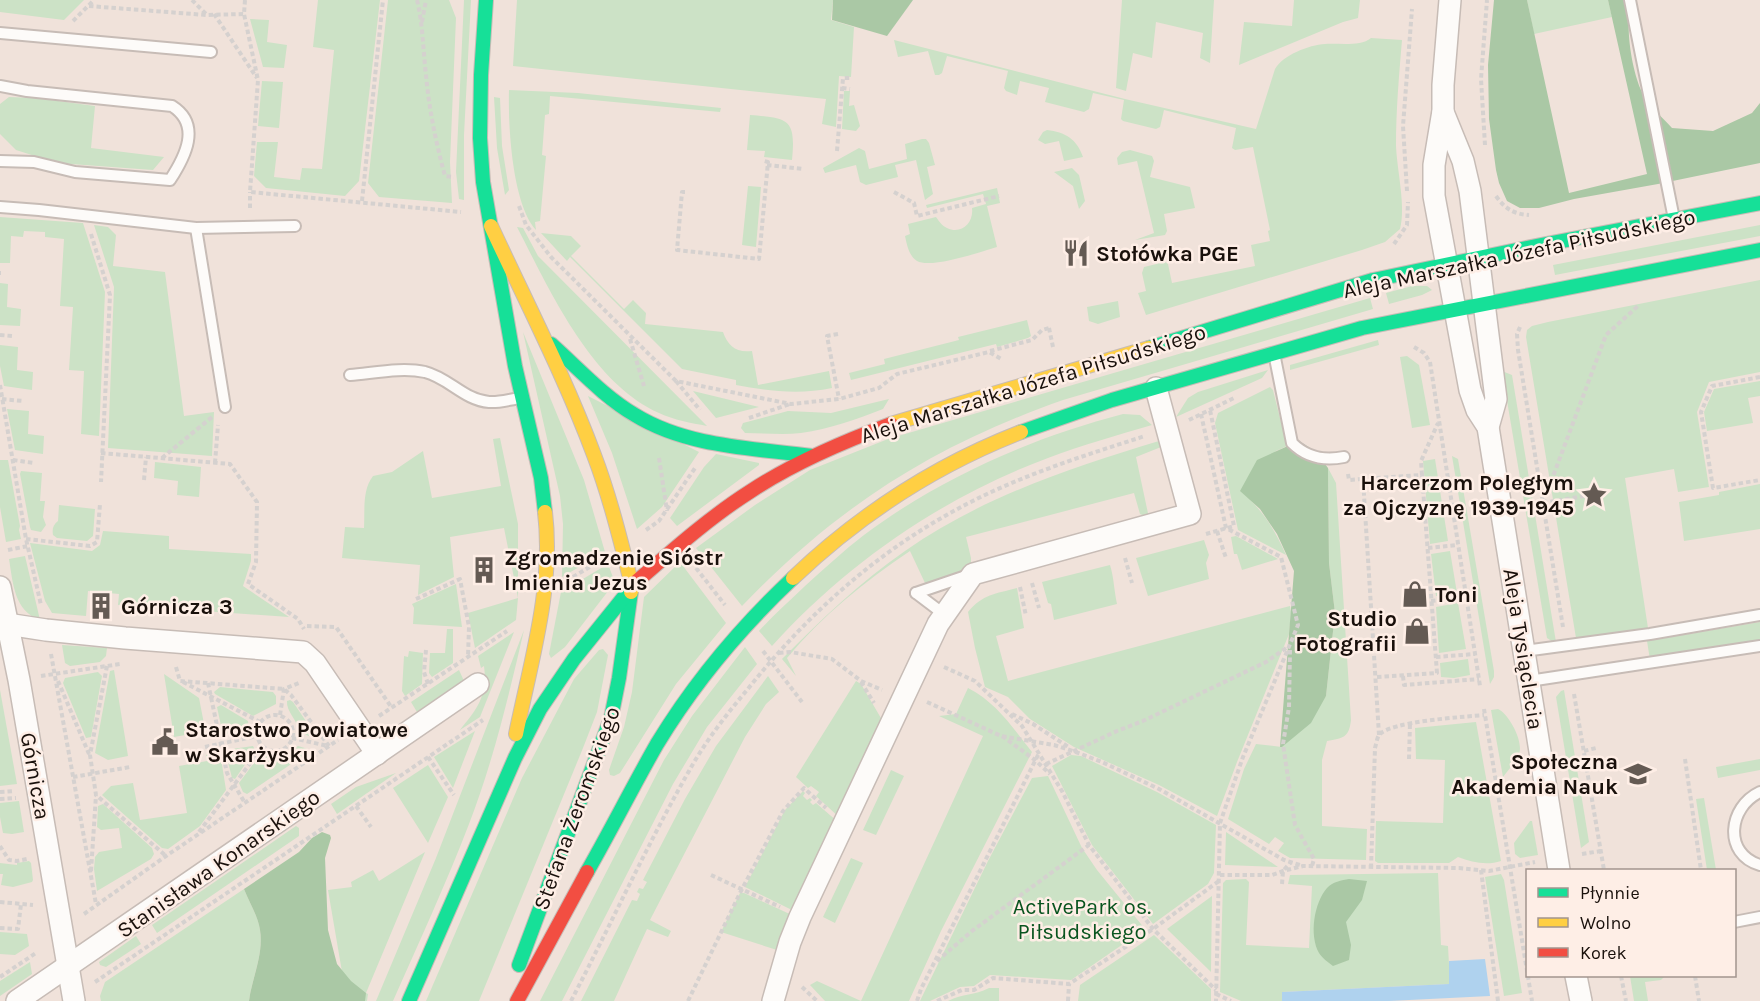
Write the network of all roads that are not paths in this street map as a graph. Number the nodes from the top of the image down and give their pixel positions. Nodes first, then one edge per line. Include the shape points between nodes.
1 (486, 0) edge
2 (1450, 0) edge
3 (1630, 0) edge
4 (0, 33) edge
5 (211, 52) dead end
6 (0, 86) edge
7 (1443, 111) junction
8 (0, 161) edge
9 (1760, 203) edge
10 (0, 207) edge
11 (1674, 219) junction
12 (295, 226) dead end
13 (491, 226) junction
14 (196, 228) junction
15 (1760, 250) edge
16 (1478, 258) junction
17 (1446, 265) junction
18 (1484, 304) junction
19 (1454, 309) junction
20 (544, 338) junction
21 (1274, 353) junction
22 (350, 375) dead end
23 (1156, 388) junction
24 (523, 397) junction
25 (222, 410) road end
26 (1488, 427) junction
27 (812, 456) junction
28 (1344, 457) dead end
29 (972, 574) junction
30 (632, 586) junction
31 (0, 587) edge
32 (945, 615) junction
33 (1760, 615) edge
34 (3, 623) edge
35 (1760, 646) edge
36 (1524, 651) junction
37 (1529, 681) junction
38 (478, 684) dead end
39 (377, 753) junction
40 (504, 780) junction
41 (1760, 792) edge
42 (1760, 865) edge
43 (1559, 869) edge
44 (1760, 917) edge
45 (1736, 922) edge
46 (68, 966) junction
47 (1576, 977) edge
48 (17, 1001) edge
49 (74, 1001) edge
50 (409, 1001) edge
51 (505, 1001) edge
52 (516, 1001) edge
53 (773, 1001) edge
54 (1581, 1001) edge

1 - 13 street, Stefana Żeromskiego via 480,138
2 - 7 street, Aleja Tysiąclecia
3 - 11 lane
4 - 5 lane
6 - 8 lane via 172,106 189,125 181,163 170,180
7 - 16 street, Aleja Tysiąclecia via 1466,173
7 - 17 street, Aleja Tysiąclecia via 1434,165 1434,196
9 - 11 street, Aleja Marszałka Józefa Piłsudskiego
10 - 14 lane
11 - 16 street, Aleja Marszałka Józefa Piłsudskiego
12 - 14 lane
13 - 20 street, Stefana Żeromskiego
13 - 24 street, Stefana Żeromskiego
14 - 25 lane
15 - 18 street, Aleja Marszałka Józefa Piłsudskiego
16 - 17 street, Aleja Marszałka Józefa Piłsudskiego
16 - 18 street, Aleja Tysiąclecia
17 - 19 street, Aleja Tysiąclecia
17 - 27 street, Aleja Marszałka Józefa Piłsudskiego via 1373,280 906,418
18 - 19 street, Aleja Marszałka Józefa Piłsudskiego
18 - 26 street, Aleja Tysiąclecia via 1496,399
19 - 21 street, Aleja Marszałka Józefa Piłsudskiego via 1385,322
19 - 26 street, Aleja Tysiąclecia via 1470,390
20 - 27 street, Stefana Żeromskiego via 620,405 655,426 711,441
20 - 30 street, Stefana Żeromskiego via 601,476
21 - 23 street, Aleja Marszałka Józefa Piłsudskiego
21 - 28 lane via 1292,443 1314,457
22 - 24 lane via 426,372 486,402
23 - 29 street via 1190,514
23 - 52 street, Aleja Marszałka Józefa Piłsudskiego via 1040,424 950,465 871,512 786,583 711,664 675,715
24 - 40 street, Stefana Żeromskiego via 546,506 547,570 539,628
26 - 36 street, Aleja Tysiąclecia
27 - 30 street, Aleja Marszałka Józefa Piłsudskiego via 750,491
29 - 32 street
29 - 32 lane via 916,593
30 - 40 street, Aleja Marszałka Józefa Piłsudskiego via 559,680
30 - 51 street, Stefana Żeromskiego via 616,699 608,728
31 - 34 street, Górnicza
32 - 53 street via 790,942
33 - 36 lane
34 - 39 street via 125,638 303,652 315,663
34 - 46 street, Górnicza via 19,680
35 - 37 lane
36 - 37 street, Aleja Tysiąclecia
37 - 43 street, Aleja Tysiąclecia
38 - 39 street, Stanisława Konarskiego
39 - 46 street, Stanisława Konarskiego
40 - 50 street, Aleja Marszałka Józefa Piłsudskiego
41 - 42 lane via 1747,799 1734,821 1737,846
44 - 45 lane
46 - 48 street, Stanisława Konarskiego
46 - 49 street, Górnicza
47 - 54 street

